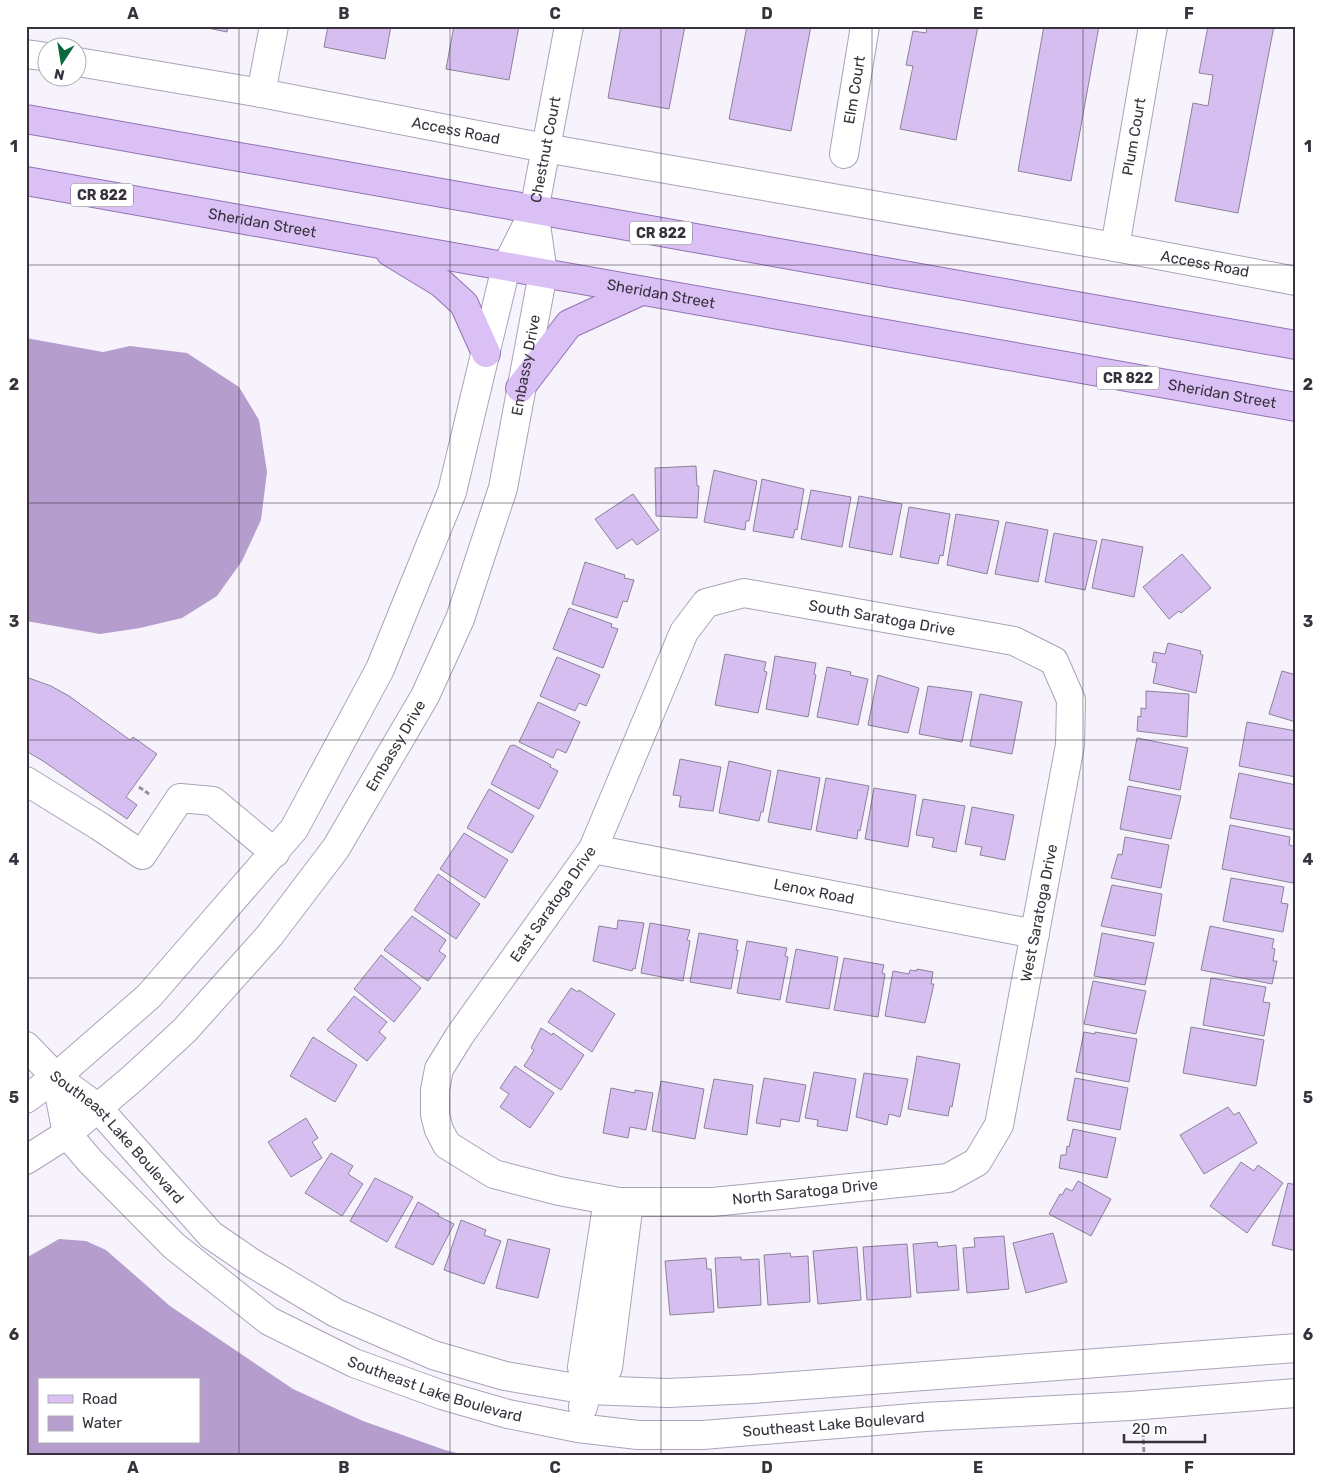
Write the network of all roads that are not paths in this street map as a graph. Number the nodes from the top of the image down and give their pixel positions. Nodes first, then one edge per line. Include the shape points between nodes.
1 (274, 26) edge
2 (569, 26) edge
3 (865, 26) edge
4 (1153, 26) edge
5 (88, 64) edge
6 (261, 93) junction
7 (26, 119) edge
8 (545, 148) junction
9 (844, 154) dead end
10 (26, 181) edge
11 (534, 211) junction
12 (379, 244) junction
13 (1115, 247) junction
14 (506, 267) junction
15 (543, 273) junction
16 (1296, 280) edge
17 (641, 291) junction
18 (1296, 345) edge
19 (486, 353) junction
20 (520, 388) junction
21 (1296, 408) edge
22 (706, 603) joint
23 (1054, 662) joint
24 (26, 781) edge
25 (593, 849) junction
26 (275, 852) junction
27 (1035, 934) junction
28 (26, 1046) edge
29 (56, 1077) junction
30 (26, 1099) edge
31 (97, 1107) junction
32 (67, 1134) junction
33 (447, 1145) joint
34 (26, 1160) edge
35 (977, 1162) joint
36 (619, 1201) junction
37 (1296, 1348) edge
38 (587, 1390) junction
39 (1296, 1393) edge
40 (578, 1428) junction

1 - 6 street
2 - 8 street, Chestnut Court
3 - 9 street, Elm Court
4 - 13 street, Plum Court
5 - 6 street, Access Road
6 - 8 street, Access Road
7 - 11 main road, CR 822
8 - 11 street, Chestnut Court
8 - 13 street, Access Road
10 - 12 main road, Sheridan Street / CR 822
11 - 14 street, Chestnut Court
11 - 15 street, Embassy Drive
11 - 18 main road, CR 822
12 - 14 main road, Sheridan Street / CR 822
12 - 19 main road via 441,283 464,304
13 - 16 street, Access Road
14 - 15 main road, Sheridan Street / CR 822
14 - 19 street
15 - 17 main road, Sheridan Street / CR 822
15 - 20 street, Embassy Drive
17 - 20 main road via 569,324
17 - 21 main road, Sheridan Street / CR 822
19 - 26 street via 452,492 380,669 294,830
20 - 31 street, Embassy Drive via 502,488 460,619 425,696 340,840 270,936 192,1022
22 - 23 street, South Saratoga Drive via 744,593 1014,641
22 - 25 street, East Saratoga Drive via 684,632
23 - 27 street, West Saratoga Drive via 1071,700 1070,745
24 - 26 street via 142,855 180,798 213,801
25 - 27 street, Lenox Road
25 - 33 street, East Saratoga Drive via 439,1069 435,1115
26 - 29 street via 149,996
27 - 35 street, West Saratoga Drive via 999,1125
28 - 29 street
29 - 30 street
29 - 31 street, Southeast Lake Boulevard
29 - 32 street, Southeast Lake Boulevard
31 - 32 street, Embassy Drive
31 - 38 street, Southeast Lake Boulevard via 211,1235 336,1313 433,1355 505,1376
32 - 34 street, Embassy Drive
32 - 40 street, Southeast Lake Boulevard via 174,1246 269,1321 354,1364 442,1395 508,1414
33 - 36 street, North Saratoga Drive via 494,1174 559,1191
35 - 36 street, North Saratoga Drive via 948,1178 713,1202
36 - 38 street via 582,1367
37 - 38 street, Southeast Lake Boulevard via 752,1389 668,1393
38 - 40 street
39 - 40 street, Southeast Lake Boulevard via 925,1417 703,1436 638,1435

